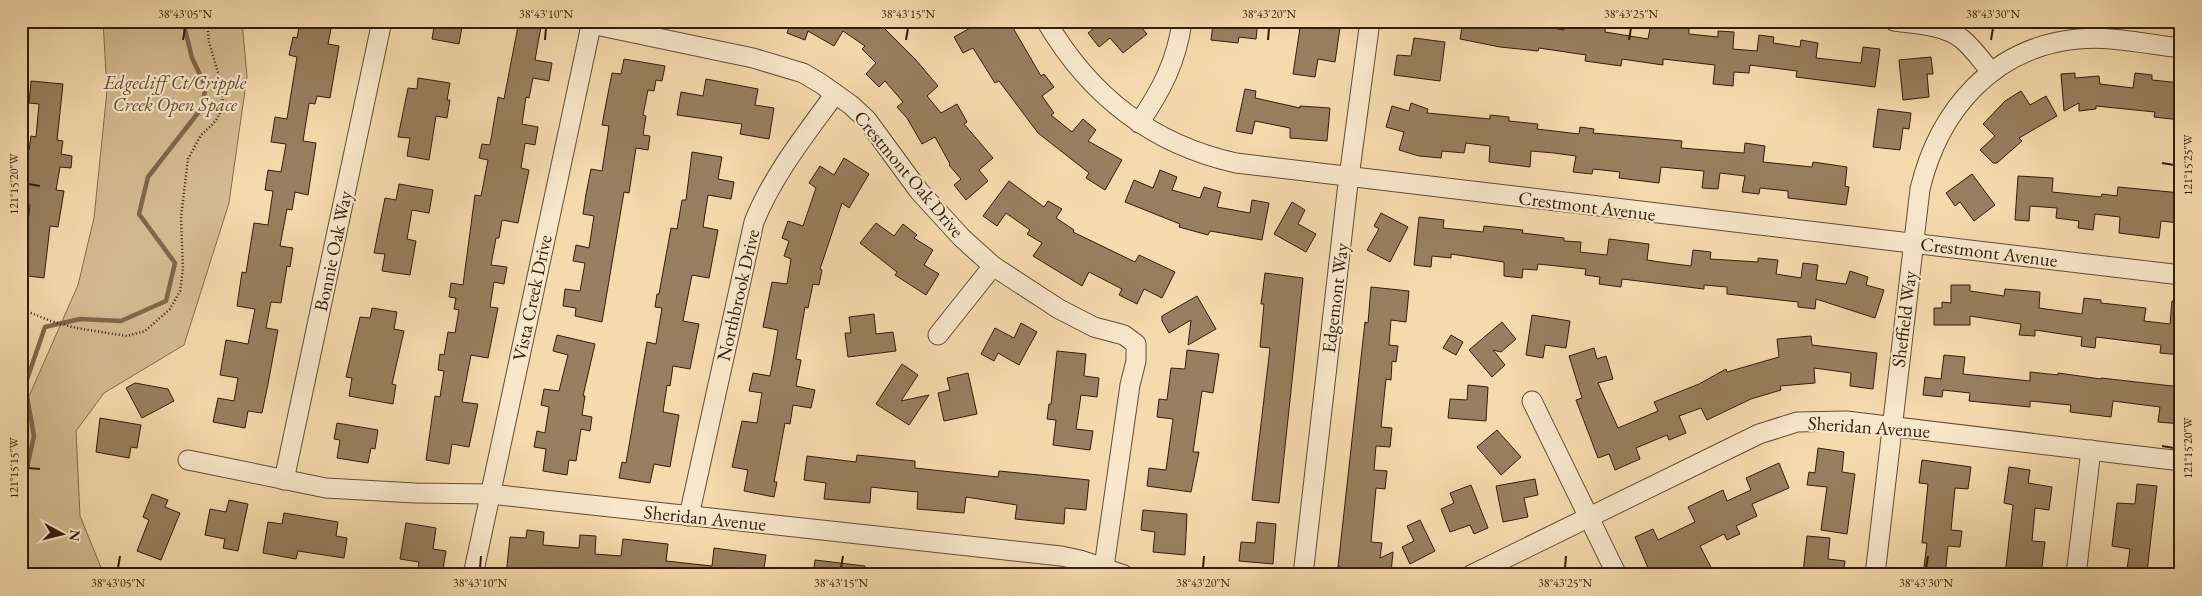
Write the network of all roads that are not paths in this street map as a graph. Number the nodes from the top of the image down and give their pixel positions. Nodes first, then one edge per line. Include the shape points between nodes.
1 (382, 21) edge
2 (1046, 21) edge
3 (1182, 21) edge
4 (1370, 21) edge
5 (1894, 21) edge
6 (591, 23) edge
7 (2181, 48) edge
8 (1991, 72) junction
9 (835, 94) junction
10 (1139, 123) junction
11 (1349, 178) junction
12 (1913, 244) junction
13 (993, 266) junction
14 (2181, 275) edge
15 (938, 335) dead end
16 (1532, 401) dead end
17 (1892, 427) junction
18 (2091, 450) junction
19 (188, 460) dead end
20 (2181, 460) edge
21 (284, 480) junction
22 (490, 494) junction
23 (689, 516) junction
24 (1589, 517) junction
25 (1104, 567) junction
26 (473, 575) edge
27 (1124, 575) edge
28 (1303, 575) edge
29 (1470, 575) edge
30 (1617, 575) edge
31 (1875, 575) edge
32 (2076, 575) edge

1 - 21 street, Bonnie Oak Way
2 - 10 street, Crestmont Avenue via 1085,77
3 - 10 street via 1172,67
4 - 11 street, Edgemont Way
5 - 8 street via 1933,27 1962,39
6 - 9 street, Crestmont Oak Drive via 781,65 803,73
6 - 22 street, Vista Creek Drive
7 - 8 street, Sheffield Way via 2117,40 2076,40 2037,49
8 - 12 street, Sheffield Way via 1970,90 1934,142 1920,189
9 - 13 street, Crestmont Oak Drive via 867,120 919,191
9 - 23 street, Northbrook Drive via 781,168 754,222
10 - 11 street, Crestmont Avenue via 1184,147 1220,160
11 - 12 street, Crestmont Avenue
11 - 28 street, Edgemont Way
12 - 14 street, Crestmont Avenue
12 - 17 street, Sheffield Way
13 - 15 street
13 - 25 street, Crestmont Oak Drive via 1059,309 1094,327 1124,335 1136,344
16 - 24 street
17 - 18 street, Sheridan Avenue
17 - 24 street, Sheridan Avenue via 1814,420 1778,427
17 - 31 street, Sheffield Way
18 - 20 street, Sheridan Avenue
18 - 32 street
19 - 21 street, Sheridan Avenue
21 - 22 street, Sheridan Avenue via 326,488
22 - 23 street, Sheridan Avenue
22 - 26 street, Vista Creek Drive
23 - 25 street, Sheridan Avenue via 1061,556
24 - 29 street, Sheridan Avenue
24 - 30 street
25 - 27 street, Sheridan Avenue

